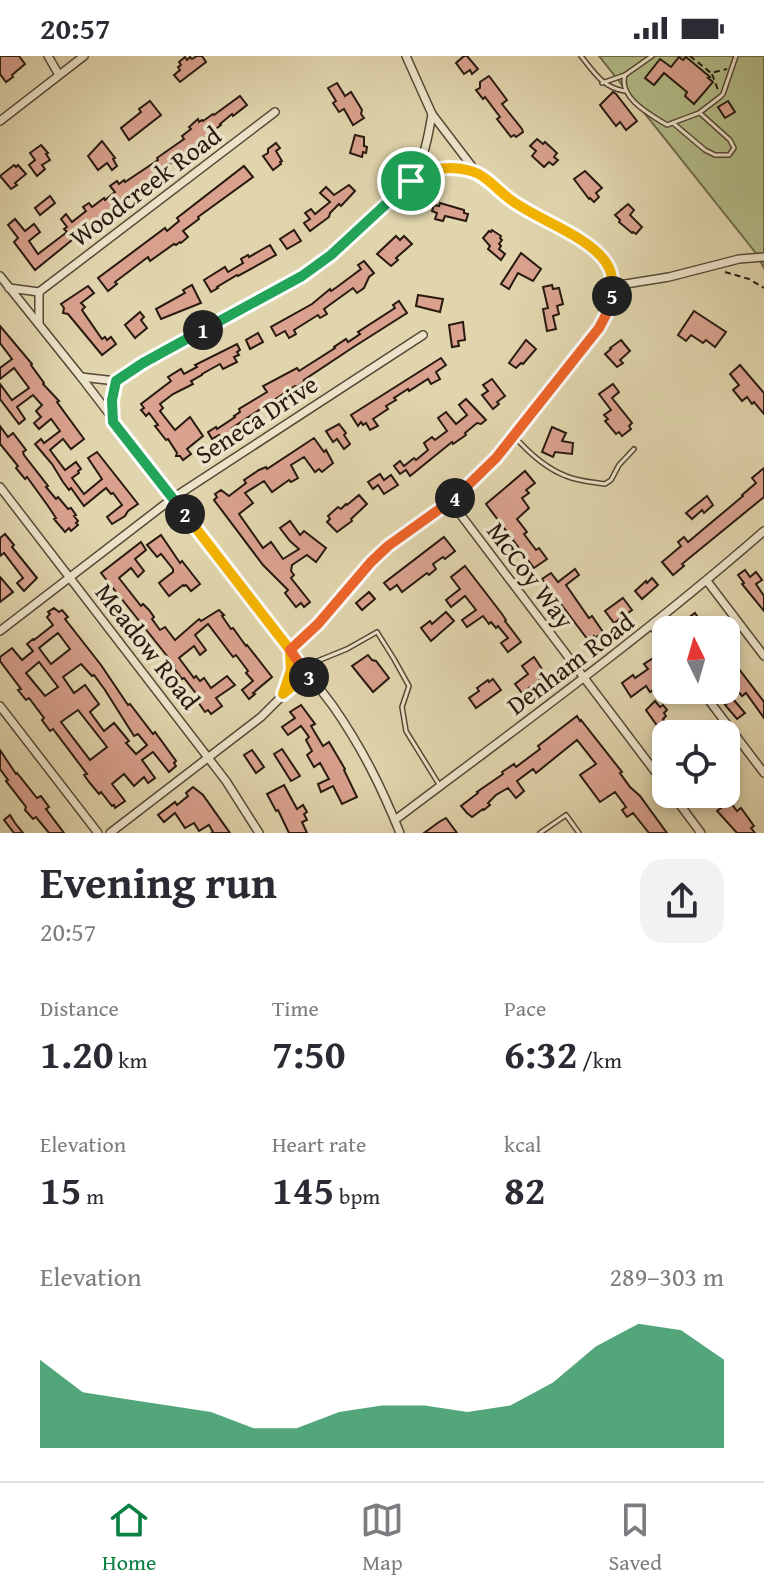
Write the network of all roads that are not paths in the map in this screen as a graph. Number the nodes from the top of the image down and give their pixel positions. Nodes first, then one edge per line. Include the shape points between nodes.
1 (48, 56) edge
2 (84, 56) edge
3 (406, 56) edge
4 (581, 56) edge
5 (652, 56) edge
6 (736, 56) edge
7 (59, 75) junction
8 (625, 75) junction
9 (602, 83) junction
10 (625, 91) junction
11 (275, 112) dead end
12 (699, 113) junction
13 (432, 114) junction
14 (0, 121) edge
15 (673, 123) junction
16 (477, 173) junction
17 (411, 181) junction
18 (764, 256) edge
19 (0, 276) edge
20 (613, 286) junction
21 (9, 288) junction
22 (39, 292) junction
23 (39, 326) junction
24 (423, 335) dead end
25 (81, 377) junction
26 (116, 381) junction
27 (113, 422) junction
28 (514, 436) junction
29 (634, 449) dead end
30 (0, 487) edge
31 (173, 498) junction
32 (451, 502) junction
33 (764, 531) edge
34 (70, 578) junction
35 (707, 581) junction
36 (663, 616) edge
37 (652, 625) edge
38 (0, 631) edge
39 (290, 650) junction
40 (764, 656) edge
41 (302, 667) junction
42 (584, 678) junction
43 (314, 682) junction
44 (283, 694) junction
45 (712, 704) edge
46 (0, 706) edge
47 (208, 757) junction
48 (652, 768) edge
49 (764, 773) edge
50 (441, 786) junction
51 (682, 808) edge
52 (395, 820) junction
53 (98, 833) edge
54 (110, 833) edge
55 (259, 833) edge
56 (400, 833) edge
57 (540, 833) edge
58 (579, 833) edge
59 (701, 833) edge

1 - 7 street
2 - 7 street
3 - 13 street
4 - 9 lane
5 - 8 lane
6 - 12 lane via 720,97
7 - 14 street
8 - 9 lane
8 - 10 lane
9 - 10 lane
10 - 15 lane via 642,109 667,125
11 - 22 street, Woodcreek Road
12 - 15 lane
12 - 15 lane via 730,140 734,148 729,155 705,150
13 - 16 street
13 - 17 street
16 - 17 street via 443,169
16 - 20 street via 597,252 612,271
17 - 26 street via 302,276
18 - 20 street
19 - 21 street
20 - 28 street via 604,321
21 - 22 street
21 - 23 street
22 - 23 street
23 - 25 street
24 - 31 street, Seneca Drive
25 - 26 street
25 - 27 street
26 - 27 street
27 - 31 street
28 - 29 lane via 567,477 605,484
28 - 32 street
30 - 34 street, Meadow Road
31 - 34 street, Seneca Drive
31 - 39 street
32 - 39 street via 381,553
32 - 42 street, McCoy Way
33 - 35 street, Denham Road
34 - 38 street, Seneca Drive
34 - 47 street, Meadow Road
35 - 36 street, Denham Road
35 - 40 street
37 - 42 street, Denham Road
39 - 41 street
39 - 44 street via 291,670
41 - 43 street
41 - 50 lane via 377,632 409,686 402,707 406,731
42 - 48 street, McCoy Way
42 - 50 street, Denham Road
43 - 44 street via 294,685
43 - 52 street via 361,749
44 - 47 street
45 - 49 street
46 - 53 street
47 - 54 street
47 - 55 street, Meadow Road
50 - 52 street, Denham Road
51 - 59 street
52 - 56 street
57 - 58 lane via 566,815

